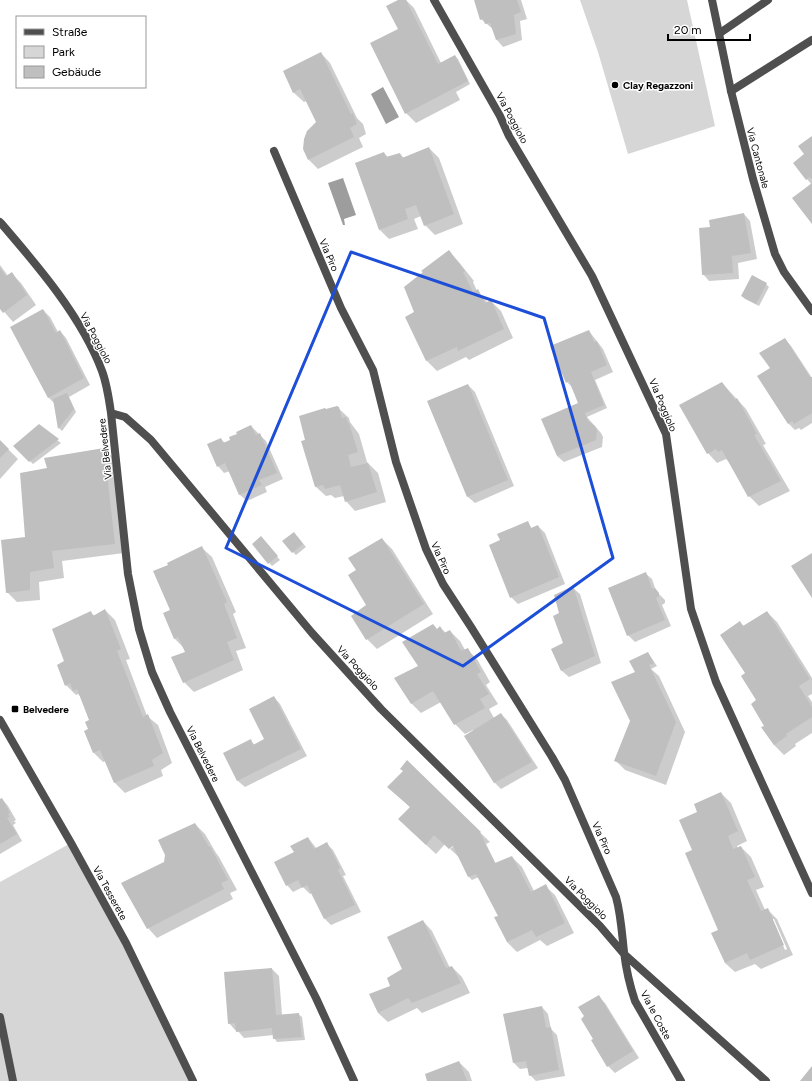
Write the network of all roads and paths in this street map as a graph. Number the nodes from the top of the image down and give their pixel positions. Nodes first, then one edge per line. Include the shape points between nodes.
1 (434, 0) edge
2 (712, 0) edge
3 (768, 0) edge
4 (720, 33) junction
5 (812, 40) edge
6 (731, 91) junction
7 (274, 151) dead end
8 (0, 222) edge
9 (812, 311) edge
10 (112, 413) junction
11 (0, 720) edge
12 (812, 893) edge
13 (624, 954) junction
14 (0, 1017) edge
15 (13, 1081) edge
16 (193, 1081) edge
17 (354, 1081) edge
18 (681, 1081) edge
19 (766, 1081) edge

1 - 12 street, Via Poggiolo via 509,136 592,276 666,434 691,609 716,682
2 - 4 street, Via Cantonale
3 - 4 street
4 - 6 street, Via Cantonale
5 - 6 street
6 - 9 street, Via Cantonale via 775,254 784,272
7 - 13 street, Via Piro via 341,308 373,370 396,462 426,549 442,584 565,780 616,897 620,911
8 - 10 street, Via Poggiolo via 67,306 85,335 102,371
10 - 13 street, Via Poggiolo via 125,417 151,440 312,633 381,709 600,926
10 - 17 street, Via Belvedere via 128,574 139,628 152,672 316,998
11 - 16 street, Via Tesserete via 126,943
13 - 18 street, Via le Coste via 635,1001
13 - 19 street, Via Poggiolo
14 - 15 street

